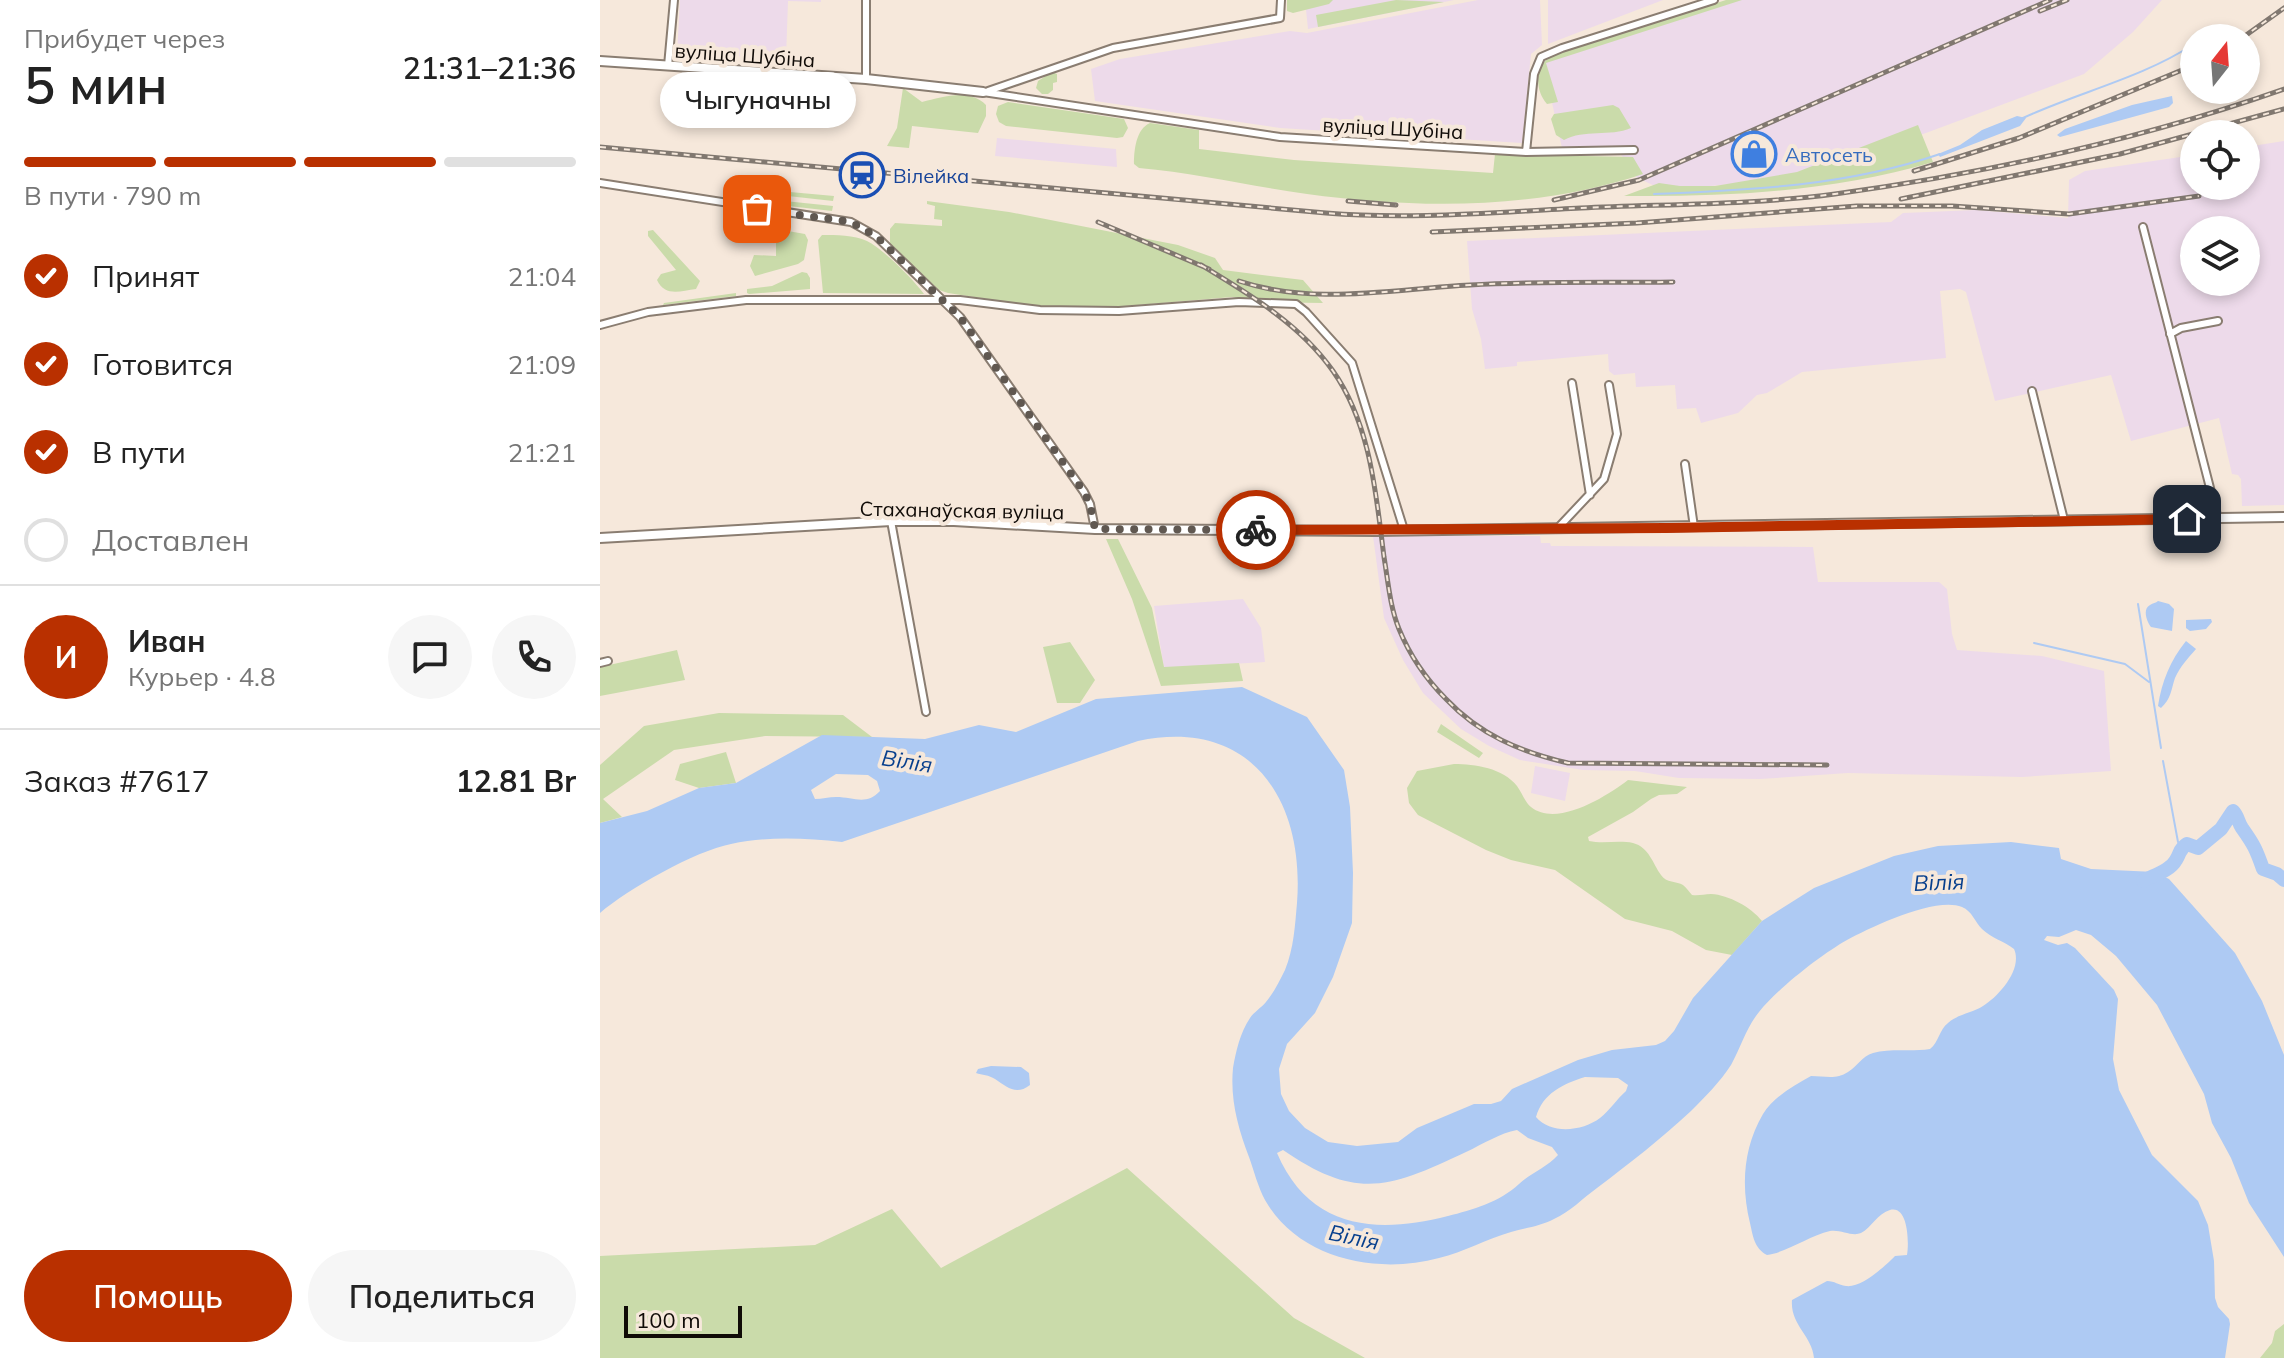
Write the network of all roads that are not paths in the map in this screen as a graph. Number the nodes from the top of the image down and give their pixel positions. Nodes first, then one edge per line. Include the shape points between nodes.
1 (674, 0) edge
2 (866, 0) edge
3 (1281, 0) edge
4 (1714, 0) edge
5 (600, 61) edge
6 (668, 66) junction
7 (866, 79) junction
8 (983, 92) junction
9 (1634, 150) dead end
10 (1526, 152) junction
11 (600, 183) edge
12 (2143, 227) dead end
13 (944, 301) junction
14 (2218, 321) dead end
15 (600, 325) edge
16 (2170, 334) junction
17 (1572, 383) dead end
18 (1609, 385) dead end
19 (2032, 391) dead end
20 (1685, 464) dead end
21 (1590, 495) junction
22 (2284, 517) edge
23 (2218, 519) junction
24 (2064, 520) junction
25 (891, 521) junction
26 (1694, 527) junction
27 (1095, 529) junction
28 (1557, 529) junction
29 (1404, 530) junction
30 (600, 538) edge
31 (926, 712) dead end

1 - 6 street
2 - 7 street
3 - 8 street, вуліца Шубіна via 1280,18 1113,48
4 - 10 street via 1541,57 1534,74
5 - 6 street, вуліца Шубіна
6 - 7 street, вуліца Шубіна
7 - 8 street, вуліца Шубіна
8 - 10 street, вуліца Шубіна via 1280,137
9 - 10 street, вуліца Шубіна
11 - 13 street via 858,224
12 - 16 street
13 - 15 street via 746,300 648,312
13 - 27 street via 1084,492
13 - 29 street via 1040,310 1119,311 1239,302 1300,306 1352,363
14 - 16 street
16 - 23 street
17 - 21 street
18 - 21 street via 1617,434 1604,479
19 - 24 street
20 - 26 street
21 - 28 street
22 - 23 street, Стаханаўская вуліца
23 - 24 street, Стаханаўская вуліца
24 - 26 street, Стаханаўская вуліца
25 - 27 street, Стаханаўская вуліца
25 - 30 street, Стаханаўская вуліца
25 - 31 street
26 - 28 street, Стаханаўская вуліца
27 - 29 street, Стаханаўская вуліца
28 - 29 street, Стаханаўская вуліца

